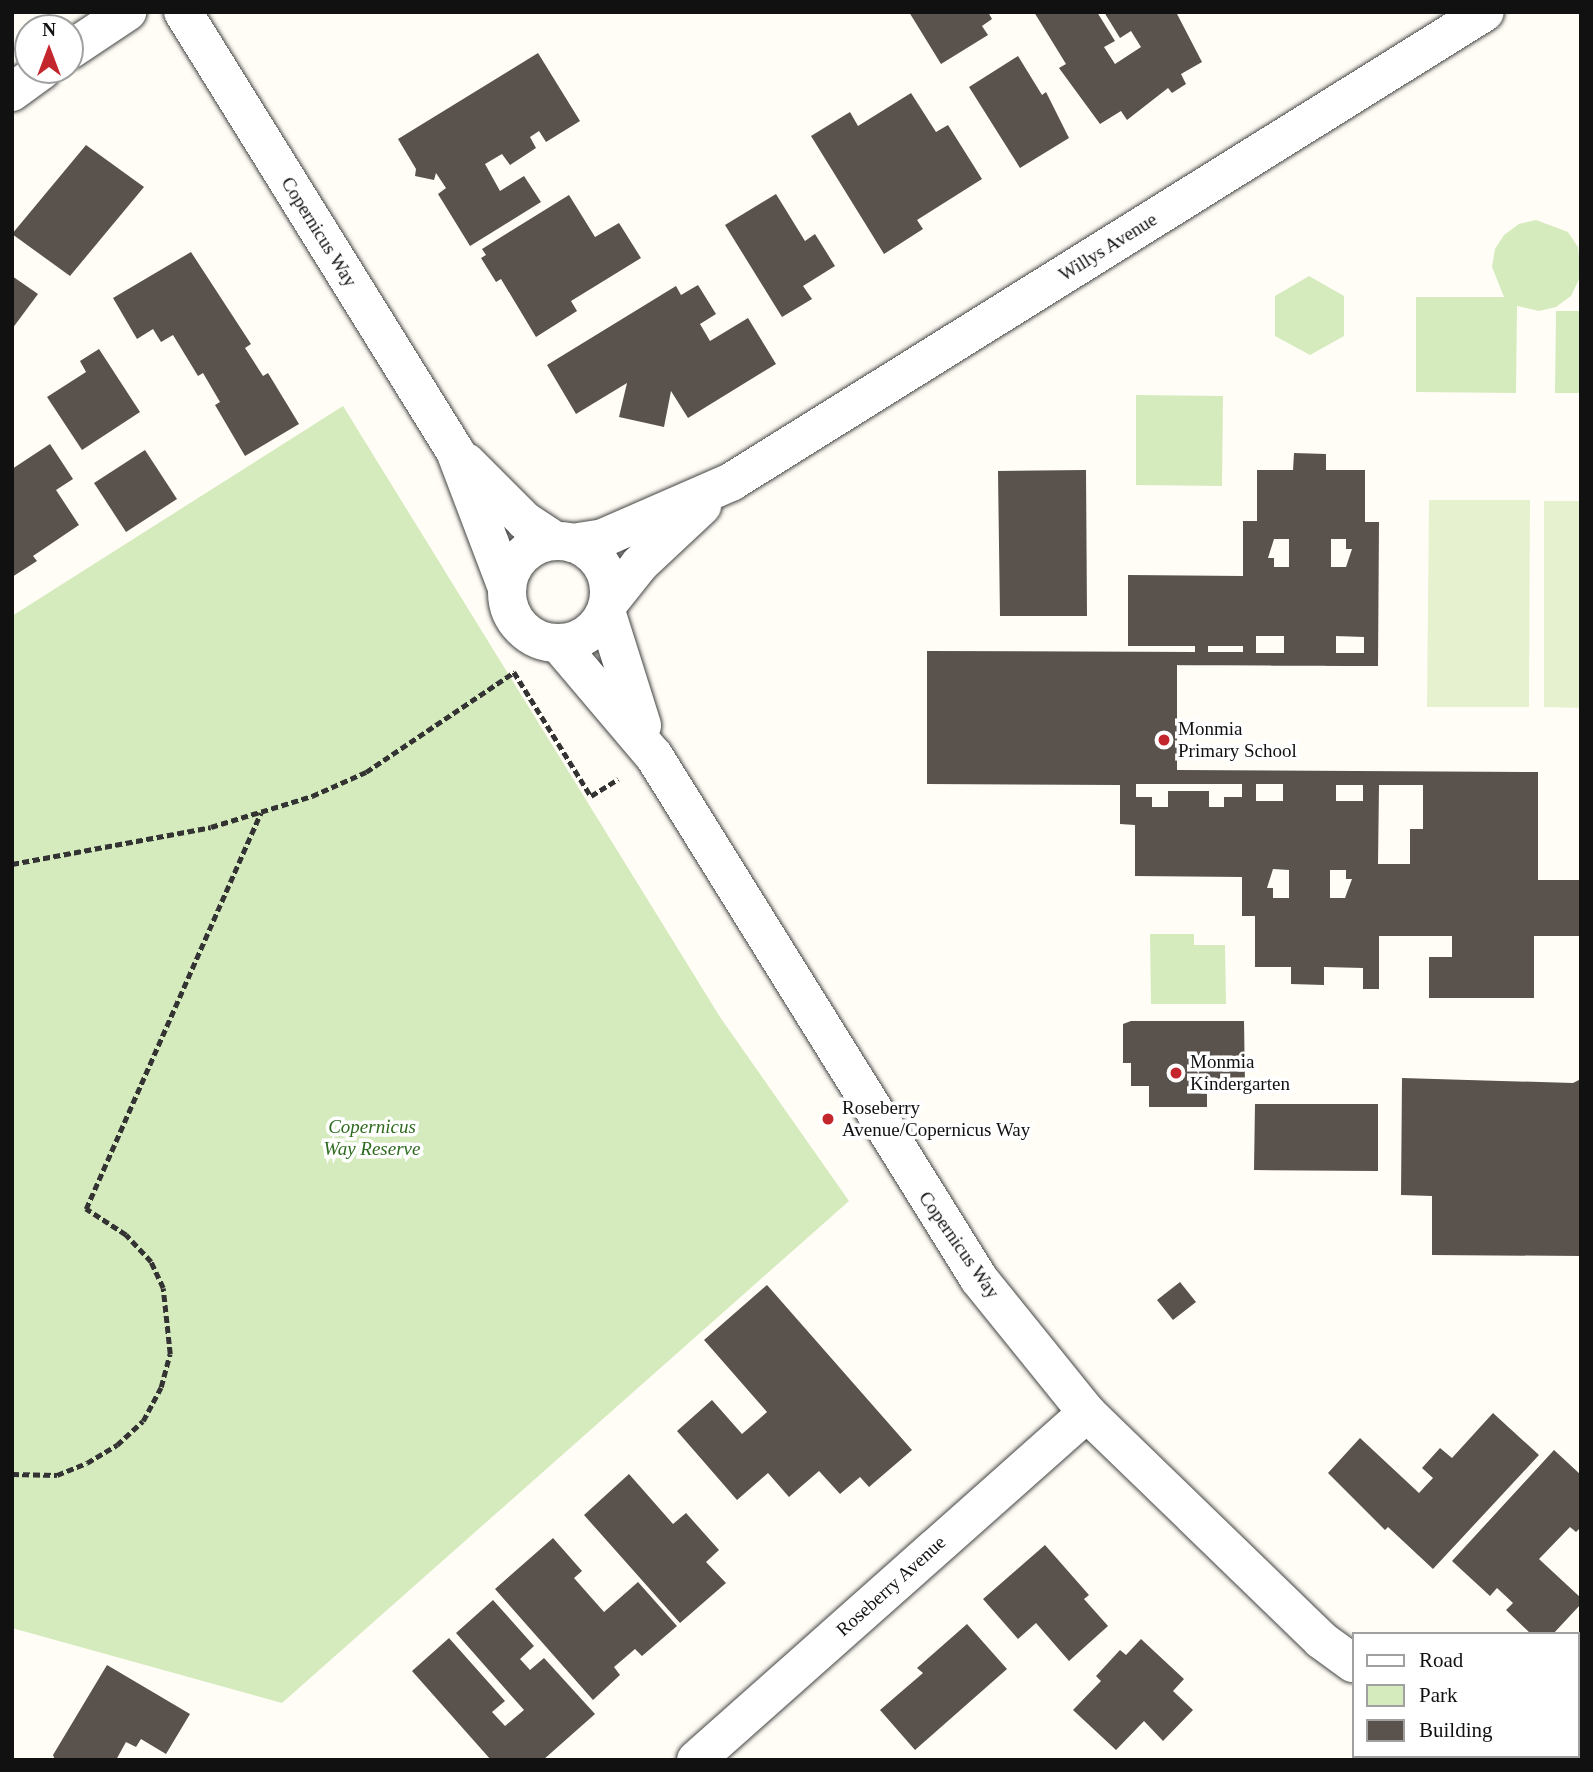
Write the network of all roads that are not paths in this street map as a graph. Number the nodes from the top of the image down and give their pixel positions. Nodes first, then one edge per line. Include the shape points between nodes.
1 (127, 12) edge
2 (183, 12) edge
3 (1485, 12) edge
4 (84, 41) edge
5 (455, 451) junction
6 (731, 482) junction
7 (563, 542) junction
8 (507, 588) junction
9 (607, 607) junction
10 (558, 643) junction
11 (653, 756) junction
12 (1087, 1413) junction
13 (1352, 1662) edge
14 (696, 1760) edge

1 - 4 street
2 - 5 street, Copernicus Way
3 - 6 street, Willys Avenue
5 - 7 street, Copernicus Way via 525,521
5 - 8 street, Copernicus Way
6 - 7 street, Willys Avenue via 603,538
6 - 9 street, Willys Avenue via 673,532
7 - 8 street via 540,543 517,561
7 - 9 street via 598,560 609,588
8 - 10 street via 508,605 526,633
9 - 10 street via 587,634
9 - 11 street, Copernicus Way
10 - 11 street, Copernicus Way
11 - 12 street, Copernicus Way via 936,1214 979,1279
12 - 13 street, Copernicus Way via 1321,1640
12 - 14 street, Roseberry Avenue

